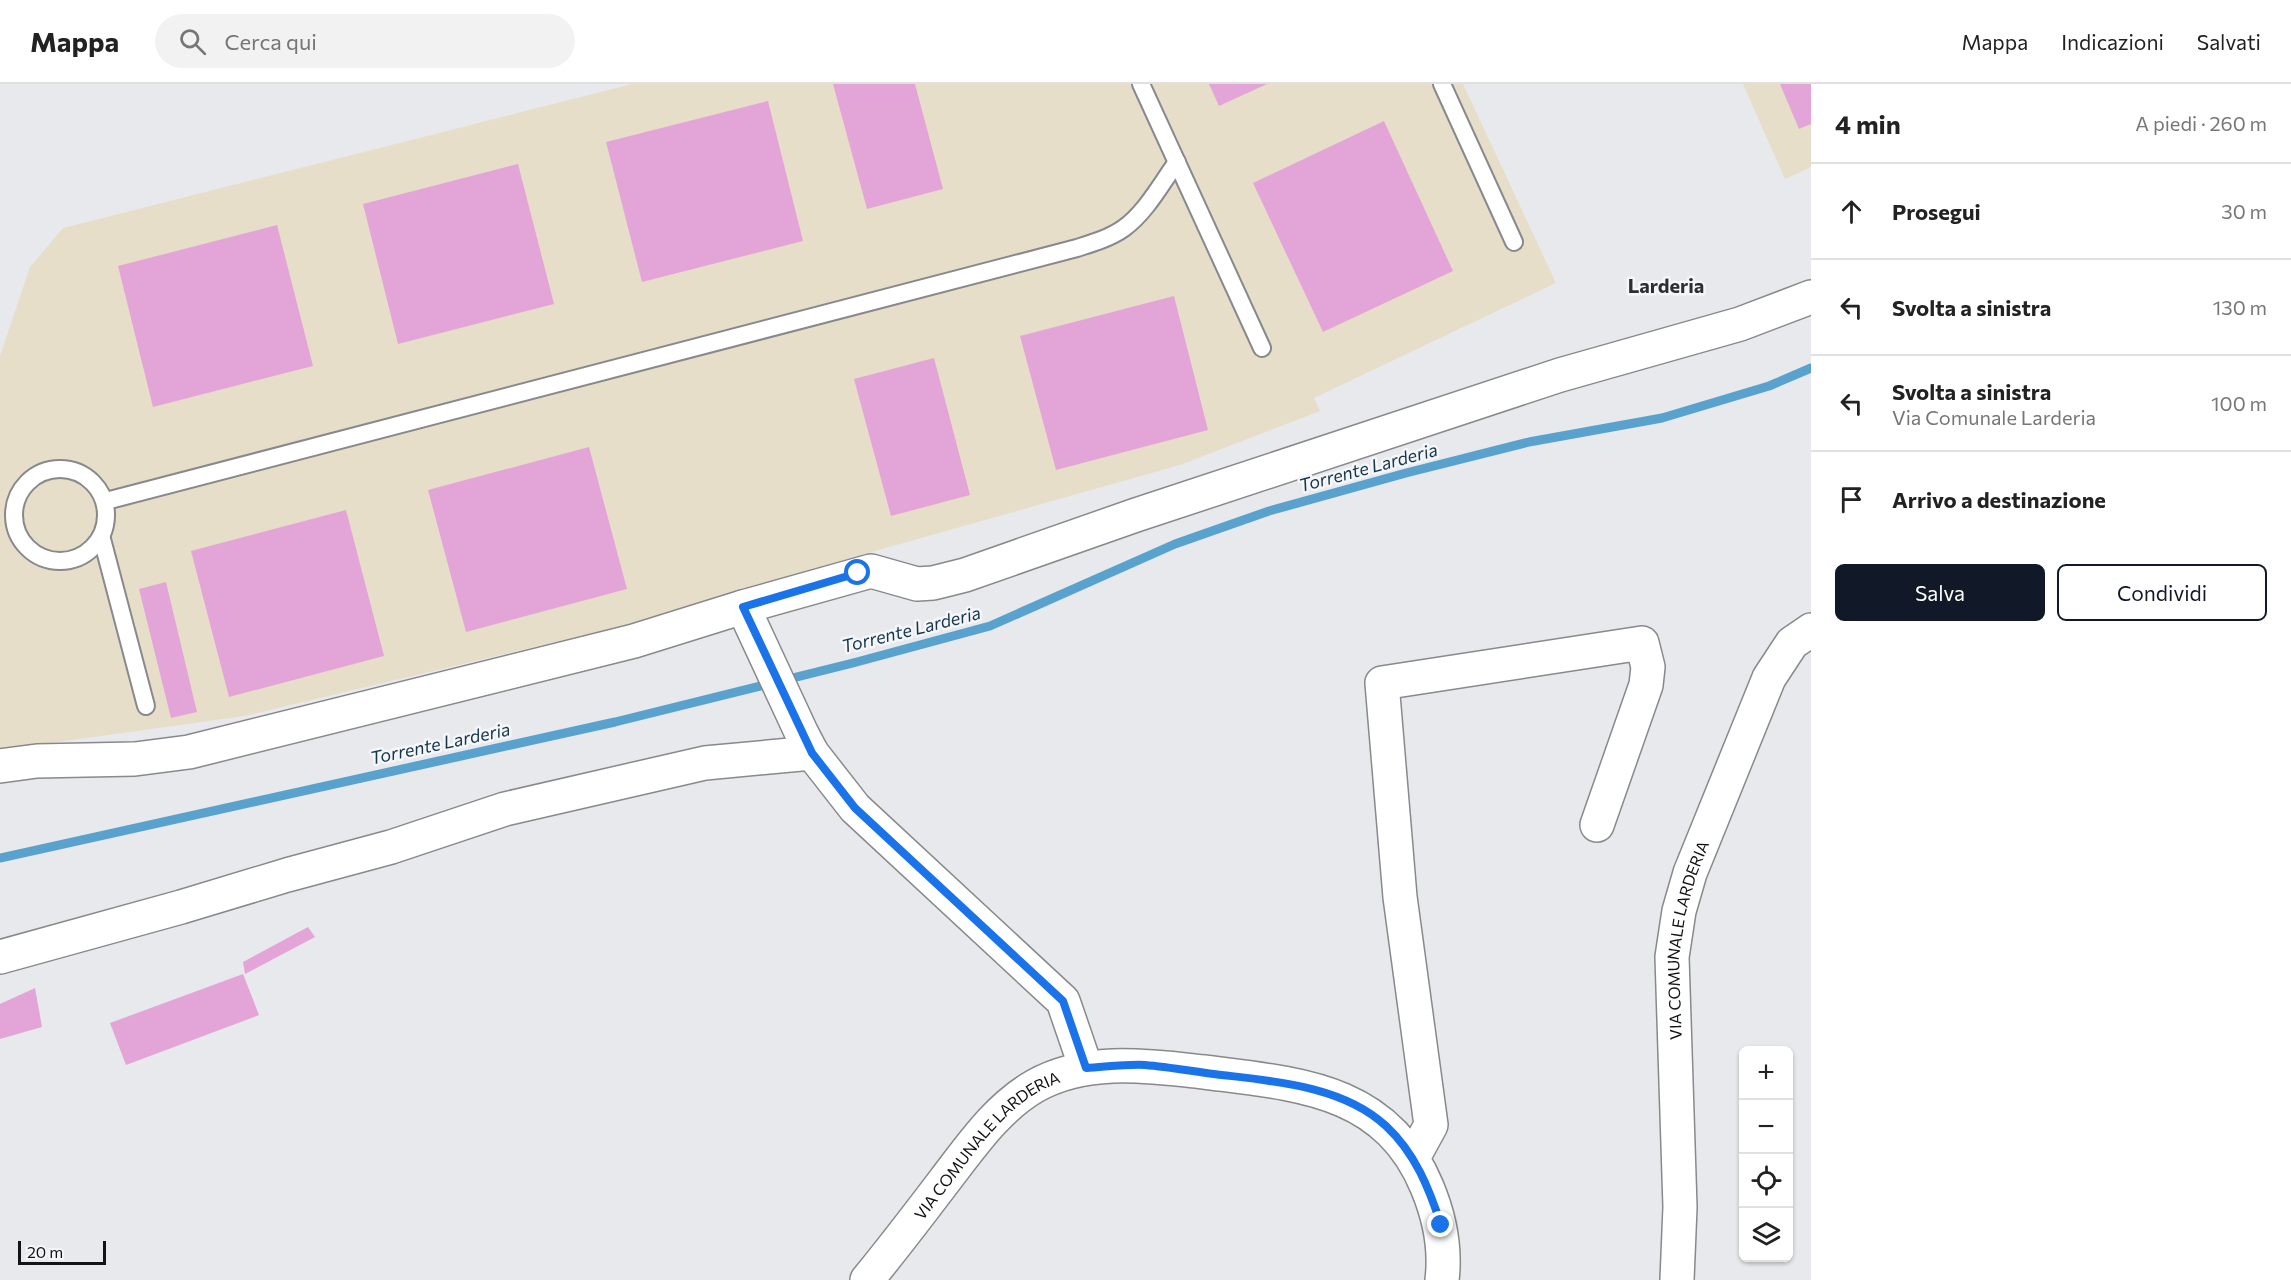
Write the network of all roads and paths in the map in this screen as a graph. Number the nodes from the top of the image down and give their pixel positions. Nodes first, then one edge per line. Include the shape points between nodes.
1 (1141, 84) edge
2 (1442, 84) edge
3 (1176, 162) junction
4 (1514, 242) dead end
5 (1811, 297) edge
6 (1262, 348) dead end
7 (106, 501) junction
8 (102, 539) junction
9 (746, 614) junction
10 (1811, 630) edge
11 (146, 706) dead end
12 (807, 743) junction
13 (0, 766) edge
14 (1597, 825) dead end
15 (0, 957) edge
16 (1086, 1068) junction
17 (1413, 1158) junction
18 (867, 1280) edge
19 (1442, 1280) edge
20 (1677, 1280) edge

1 - 3 lane
2 - 4 lane
3 - 6 lane
3 - 7 lane via 1124,228 1077,248
5 - 9 street via 1740,324 1560,375 965,575 917,584 871,571
7 - 8 lane
7 - 8 lane via 98,485 85,475 69,468 52,469 30,480 18,496 14,516 17,533 28,550 45,560 65,563 86,555
8 - 11 lane
9 - 12 street
9 - 13 street via 189,752
10 - 20 street, VIA COMUNALE LARDERIA via 1792,643 1769,678 1690,873 1679,911 1672,966 1680,1207
12 - 15 street via 505,808 391,848
12 - 16 street via 855,808 1063,1001
14 - 17 street via 1647,685 1648,668 1642,643 1382,683 1400,897 1431,1125
16 - 17 street, VIA COMUNALE LARDERIA via 1144,1065 1275,1081 1318,1091 1370,1113
16 - 18 street, VIA COMUNALE LARDERIA via 1058,1075 1013,1099 984,1130
17 - 19 street, VIA COMUNALE LARDERIA via 1441,1225

